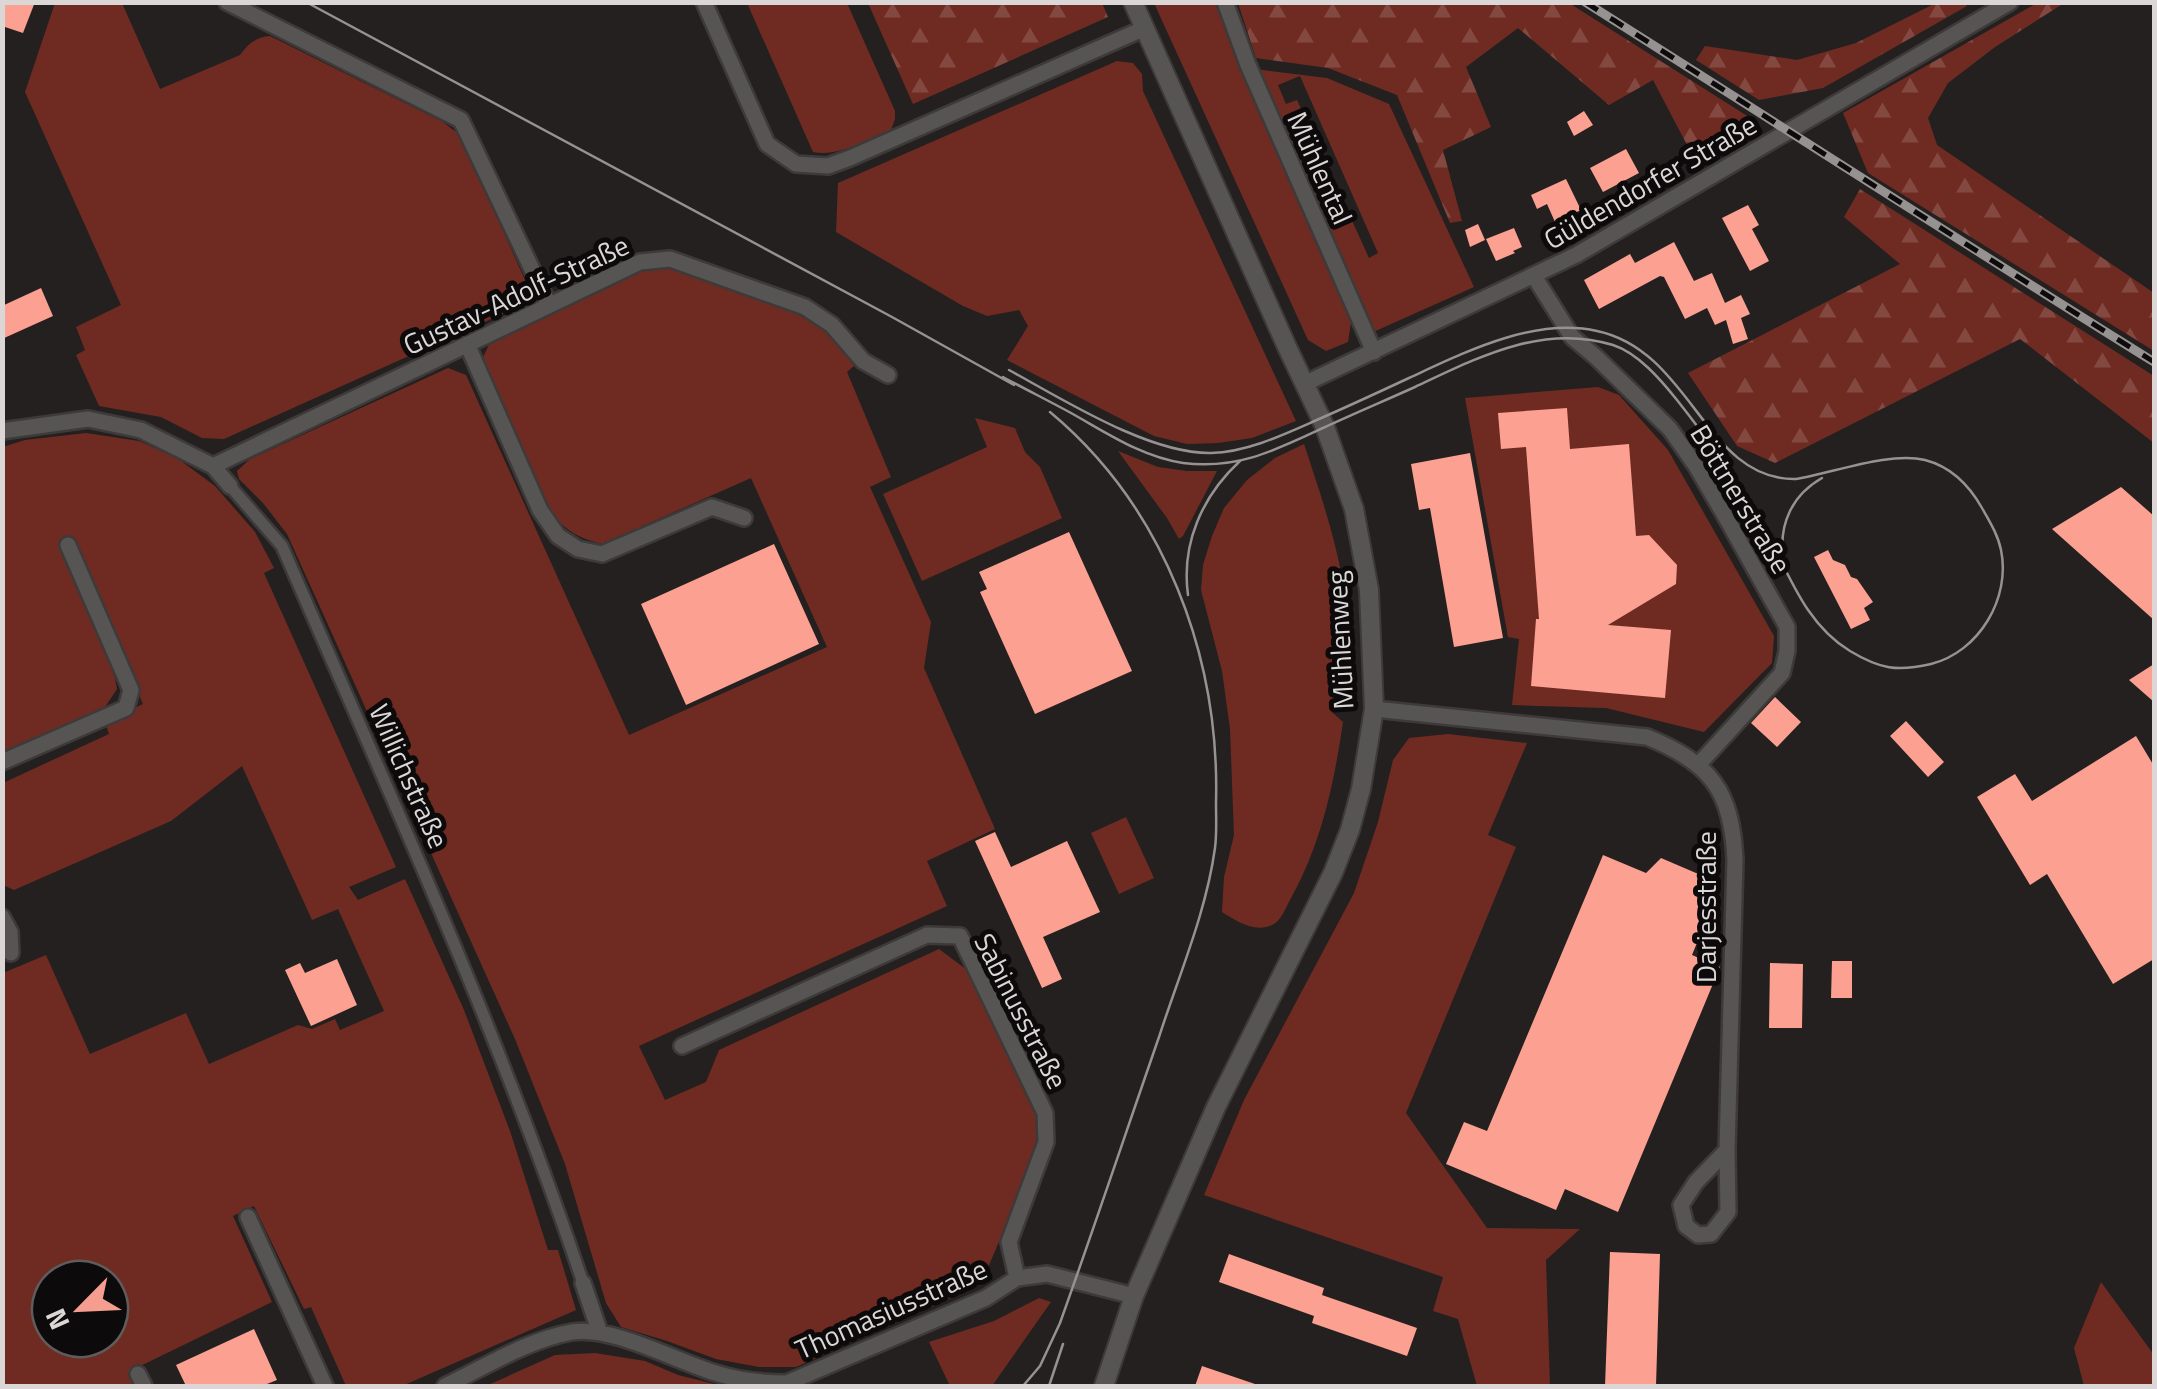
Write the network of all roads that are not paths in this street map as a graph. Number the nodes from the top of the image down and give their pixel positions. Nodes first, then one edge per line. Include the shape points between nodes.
1 (227, 2) edge
2 (704, 2) edge
3 (1133, 2) edge
4 (1224, 2) edge
5 (2010, 2) edge
6 (1145, 28) junction
7 (1534, 276) junction
8 (549, 306) junction
9 (467, 344) junction
10 (1374, 352) junction
11 (888, 375) dead end
12 (1304, 384) junction
13 (2, 431) edge
14 (213, 466) junction
15 (230, 486) joint
16 (744, 518) dead end
17 (68, 545) dead end
18 (1374, 709) junction
19 (2, 762) edge
20 (1699, 764) junction
21 (2, 916) edge
22 (11, 953) dead end
23 (682, 1046) dead end
24 (1727, 1150) junction
25 (248, 1216) dead end
26 (1017, 1278) junction
27 (583, 1283) joint
28 (1134, 1296) junction
29 (600, 1333) junction
30 (325, 1386) edge
31 (444, 1386) edge
32 (1104, 1386) edge

1 - 8 street via 461,120
2 - 6 street via 767,144 796,164 828,166
3 - 6 street, Mühlenweg
4 - 10 street, Mühlental
5 - 7 street, Güldendorfer Straße
6 - 12 street, Mühlenweg
7 - 10 street, Güldendorfer Straße
7 - 20 street, Böttnerstraße via 1572,338 1670,429 1787,627 1782,672
8 - 9 street, Gustav-Adolf-Straße
8 - 11 street, Gustav-Adolf-Straße via 640,262 670,259 805,307 832,325 863,361
9 - 14 street, Gustav-Adolf-Straße
9 - 16 street via 540,510 558,536 578,549 602,554 712,507
10 - 12 street, Güldendorfer Straße
12 - 18 street, Mühlenweg via 1354,509 1369,590
13 - 14 street, Willichstraße via 88,420 140,430
14 - 15 street, Willichstraße
15 - 27 street, Willichstraße via 282,546 473,986
17 - 19 street via 130,690 126,708
18 - 20 street, Darjesstraße via 1647,737
18 - 28 street, Mühlenweg via 1361,789 1334,873 1216,1107
20 - 24 street, Darjesstraße via 1729,808 1734,832
21 - 22 street
23 - 26 street, Sabinusstraße via 927,935 960,936 1045,1113 1046,1142 1009,1242
24 - 24 street, Darjesstraße via 1728,1212 1711,1234 1698,1235 1686,1226 1681,1205
25 - 30 street
26 - 28 street, Thomasiusstraße via 1047,1274
26 - 29 street, Thomasiusstraße via 986,1298 787,1383 718,1374
27 - 29 street, Willichstraße
28 - 32 street, Mühlenweg
29 - 31 street, Thomasiusstraße via 574,1332 530,1345

